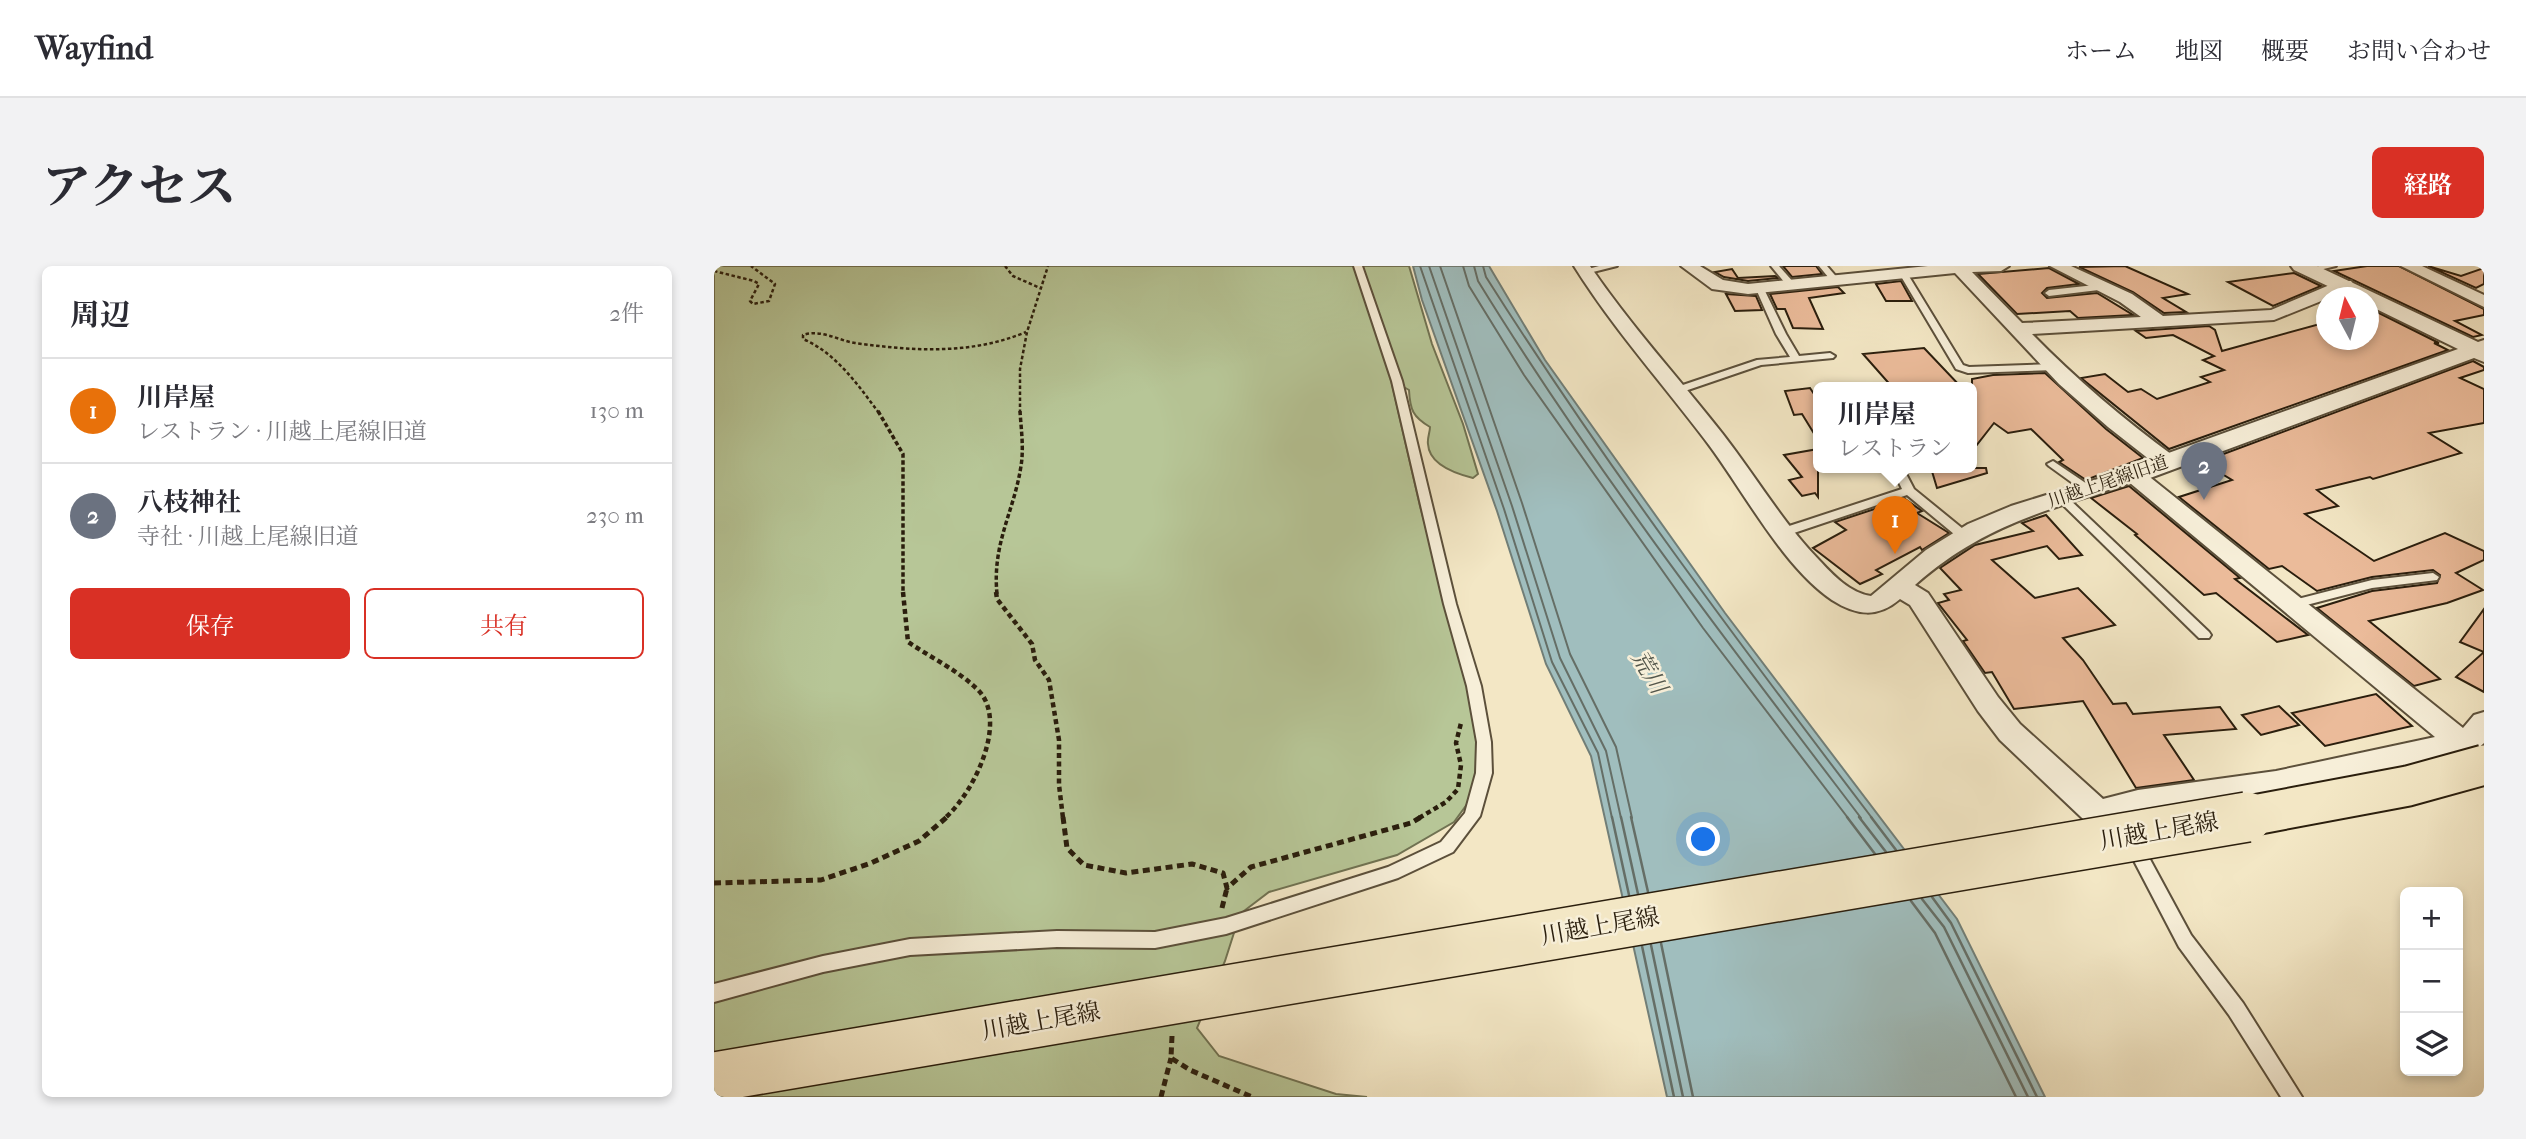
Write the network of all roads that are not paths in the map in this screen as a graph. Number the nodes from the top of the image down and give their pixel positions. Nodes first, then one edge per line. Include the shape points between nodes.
1 (1358, 266) edge
2 (1613, 266) edge
3 (1689, 266) edge
4 (1775, 266) edge
5 (1824, 266) edge
6 (2001, 266) edge
7 (2059, 266) edge
8 (2409, 266) edge
9 (1957, 267) edge
10 (2315, 267) edge
11 (1583, 269) edge
12 (1898, 271) edge
13 (1836, 281) junction
14 (2344, 285) junction
15 (1792, 286) junction
16 (2104, 287) junction
17 (1760, 289) junction
18 (2049, 293) dead end
19 (2484, 302) edge
20 (2158, 321) junction
21 (2018, 329) junction
22 (2481, 350) edge
23 (1830, 356) dead end
24 (1796, 358) junction
25 (2054, 367) junction
26 (1678, 390) junction
27 (2167, 462) junction
28 (2053, 464) dead end
29 (1900, 473) edge
30 (2133, 475) junction
31 (1909, 491) junction
32 (2089, 491) junction
33 (2063, 499) junction
34 (1784, 532) junction
35 (1964, 536) junction
36 (2433, 577) dead end
37 (1899, 587) junction
38 (2291, 604) junction
39 (2204, 635) dead end
40 (2478, 743) edge
41 (2098, 813) junction
42 (2140, 857) joint
43 (714, 993) edge
44 (714, 1077) edge
45 (2292, 1097) edge

1 - 43 lane via 1397,381 1484,742 1484,773 1472,816 1447,847 1392,873 1226,926 1155,940 1057,939 910,947
2 - 11 lane
3 - 17 street via 1718,285
4 - 15 lane
5 - 13 lane
6 - 9 street
7 - 16 street
8 - 19 street
9 - 12 street
9 - 21 street
10 - 14 street
11 - 26 street
12 - 13 street
12 - 25 lane via 1959,367
13 - 15 street
14 - 20 street via 2274,314
14 - 22 street
15 - 17 street
16 - 18 lane
16 - 20 street
17 - 24 lane
20 - 21 street
21 - 25 street
22 - 27 street, 川越上尾線旧道
23 - 24 lane
24 - 26 lane via 1760,362
25 - 27 street via 2115,423
26 - 34 street
27 - 30 street, 川越上尾線旧道
28 - 32 lane
29 - 31 lane
30 - 32 street, 川越上尾線旧道
30 - 38 street
31 - 34 lane
31 - 35 lane
32 - 33 street, 川越上尾線旧道
33 - 35 street, 川越上尾線旧道
33 - 39 lane
34 - 37 street, 川越上尾線旧道 via 1823,579 1845,597 1876,605
35 - 37 street, 川越上尾線旧道 via 1935,554
36 - 38 lane via 2372,583
37 - 41 street via 1919,599 2010,732
38 - 40 street
40 - 41 street
40 - 44 main road, 川越上尾線, bridge via 2408,786
41 - 42 street
42 - 45 lane via 2185,941 2236,1009

